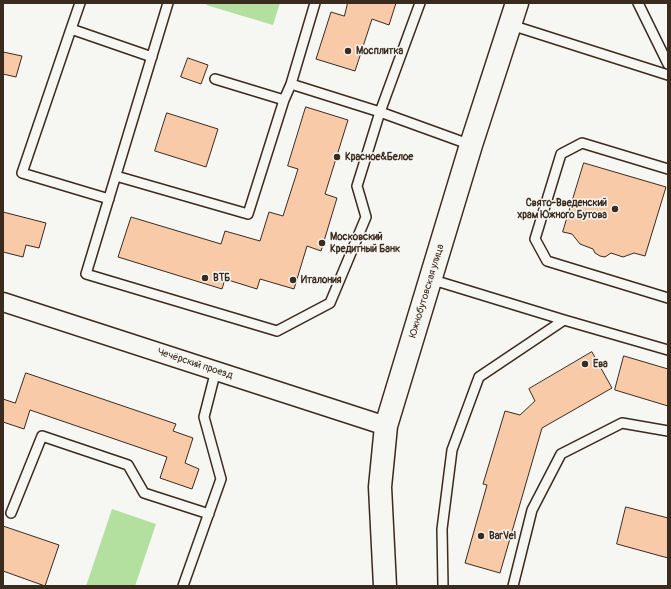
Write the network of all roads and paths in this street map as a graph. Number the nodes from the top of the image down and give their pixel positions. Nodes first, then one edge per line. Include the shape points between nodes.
1 (80, 3) edge
2 (168, 3) edge
3 (315, 3) edge
4 (420, 3) edge
5 (517, 3) edge
6 (638, 3) edge
7 (511, 25) junction
8 (71, 29) junction
9 (152, 57) junction
10 (668, 64) edge
11 (668, 75) edge
12 (215, 79) dead end
13 (291, 84) junction
14 (284, 100) junction
15 (380, 112) junction
16 (471, 145) junction
17 (668, 169) edge
18 (116, 176) junction
19 (109, 199) junction
20 (430, 279) junction
21 (668, 298) edge
22 (3, 302) edge
23 (564, 320) junction
24 (668, 350) edge
25 (216, 370) junction
26 (386, 426) junction
27 (668, 431) edge
28 (11, 513) dead end
29 (209, 514) junction
30 (183, 586) edge
31 (385, 586) edge
32 (443, 586) edge
33 (513, 586) edge

1 - 8 lane
2 - 9 lane
3 - 13 lane
4 - 15 lane
5 - 7 street, Южнобутовская улица
6 - 10 lane
7 - 11 lane
7 - 16 street, Южнобутовская улица
8 - 9 lane
8 - 19 lane via 22,173
9 - 18 lane
12 - 14 lane
13 - 14 lane
13 - 15 lane
14 - 18 lane via 248,214
15 - 16 lane
15 - 19 lane via 357,186 366,217 330,303 277,331 86,274
16 - 20 street, Южнобутовская улица
17 - 21 lane via 582,142 561,154 535,239 547,261
18 - 19 lane
20 - 23 lane
20 - 26 street, Южнобутовская улица
22 - 25 street, Чечёрский проезд
23 - 24 lane
23 - 32 lane via 479,377 452,450 442,529
25 - 26 street, Чечёрский проезд
25 - 29 lane via 204,417 221,479
26 - 31 street, Южнобутовская улица via 380,487
27 - 33 lane via 622,423 561,454 532,510
28 - 29 lane via 42,436 128,465 144,493
29 - 30 lane

